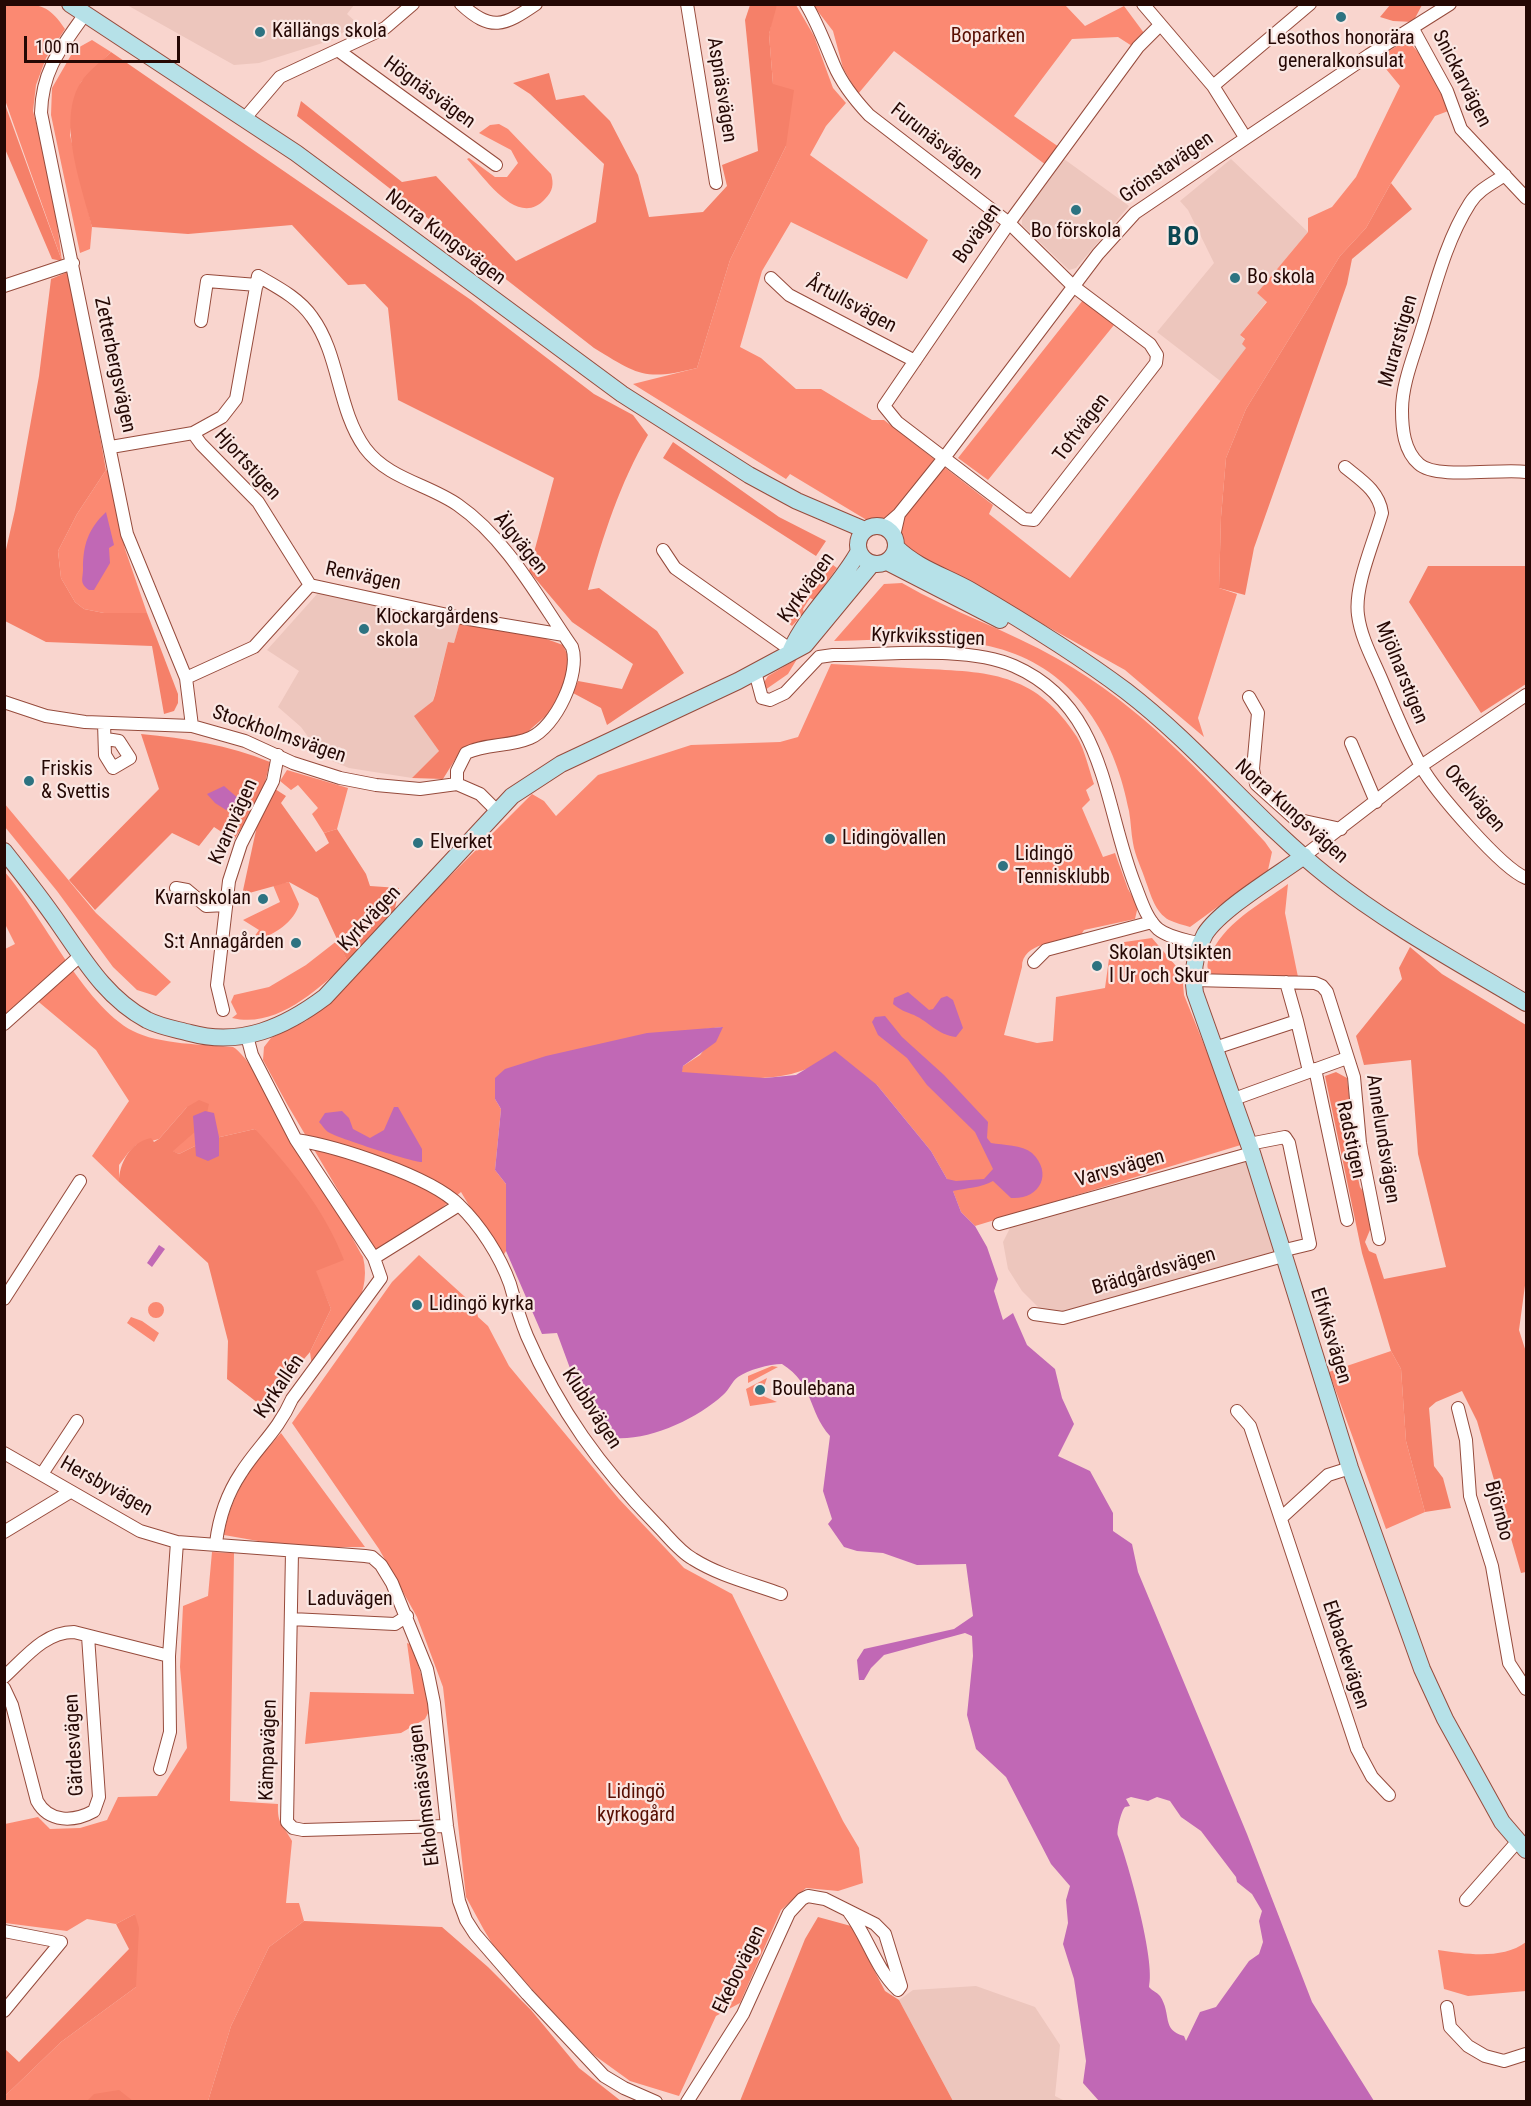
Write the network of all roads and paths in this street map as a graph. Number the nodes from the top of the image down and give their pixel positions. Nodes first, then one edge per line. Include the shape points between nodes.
1 (70, 4) edge
2 (413, 4) edge
3 (461, 4) edge
4 (536, 4) edge
5 (687, 4) edge
6 (806, 4) edge
7 (1143, 4) edge
8 (1310, 4) edge
9 (1450, 4) edge
10 (85, 14) junction
11 (1160, 25) junction
12 (1413, 28) junction
13 (339, 51) junction
14 (1213, 86) junction
15 (245, 118) junction
16 (1245, 137) junction
17 (496, 165) dead end
18 (1505, 175) junction
19 (716, 183) dead end
20 (1527, 198) edge
21 (1009, 223) junction
22 (73, 263) junction
23 (771, 278) dead end
24 (257, 280) junction
25 (4, 286) edge
26 (1073, 286) junction
27 (201, 321) dead end
28 (915, 361) junction
29 (193, 433) junction
30 (111, 447) junction
31 (944, 458) junction
32 (1345, 467) dead end
33 (1527, 472) edge
34 (797, 501) junction
35 (865, 530) junction
36 (891, 537) junction
37 (663, 549) dead end
38 (858, 550) junction
39 (880, 563) junction
40 (310, 585) junction
41 (564, 635) junction
42 (1040, 635) junction
43 (791, 650) junction
44 (755, 672) junction
45 (186, 678) junction
46 (1527, 695) edge
47 (1249, 697) dead end
48 (4, 702) edge
49 (104, 723) junction
50 (192, 726) junction
51 (106, 740) dead end
52 (1351, 742) dead end
53 (278, 755) junction
54 (1421, 766) junction
55 (457, 784) junction
56 (1376, 802) junction
57 (497, 811) junction
58 (1341, 828) junction
59 (4, 851) edge
60 (1304, 856) junction
61 (1527, 878) edge
62 (176, 888) dead end
63 (226, 906) junction
64 (1152, 922) junction
65 (1201, 944) junction
66 (80, 956) junction
67 (1034, 962) dead end
68 (1193, 980) junction
69 (1286, 982) junction
70 (1527, 1003) edge
71 (223, 1010) dead end
72 (1297, 1021) junction
73 (4, 1024) edge
74 (247, 1036) junction
75 (1215, 1048) junction
76 (1347, 1058) junction
77 (1312, 1070) junction
78 (1234, 1099) junction
79 (296, 1140) junction
80 (1251, 1148) junction
81 (80, 1181) dead end
82 (459, 1205) junction
83 (1347, 1220) dead end
84 (999, 1224) dead end
85 (1379, 1239) dead end
86 (1282, 1253) junction
87 (374, 1258) junction
88 (4, 1299) edge
89 (1034, 1314) dead end
90 (1458, 1408) dead end
91 (1237, 1411) dead end
92 (77, 1421) dead end
93 (4, 1453) edge
94 (1350, 1468) junction
95 (42, 1474) junction
96 (70, 1492) junction
97 (1281, 1518) junction
98 (4, 1532) edge
99 (177, 1542) junction
100 (222, 1544) junction
101 (292, 1552) junction
102 (781, 1594) dead end
103 (407, 1616) junction
104 (291, 1619) junction
105 (88, 1636) junction
106 (169, 1656) junction
107 (4, 1677) edge
108 (4, 1688) edge
109 (1527, 1689) edge
110 (160, 1769) dead end
111 (1389, 1795) dead end
112 (447, 1826) junction
113 (1522, 1846) edge
114 (1466, 1900) dead end
115 (849, 1912) junction
116 (4, 1931) edge
117 (1447, 2007) dead end
118 (4, 2011) edge
119 (1527, 2054) edge
120 (656, 2102) edge
121 (687, 2102) edge

1 - 10 street, Norra Kungsvägen
2 - 13 street via 385,28
3 - 4 street via 491,23 510,21
5 - 19 street, Aspnäsvägen
6 - 21 street, Furunäsvägen via 834,66 850,94 869,115
7 - 11 street
8 - 14 street
9 - 12 street, Grönstavägen
10 - 15 street, Norra Kungsvägen
10 - 22 street, Zetterbergsvägen via 57,54 41,92 44,130
11 - 14 street
11 - 21 street, Bovägen via 1138,47
12 - 16 street, Grönstavägen
12 - 18 street, Snickarvägen via 1447,91 1461,129
13 - 15 street via 280,77
13 - 17 street, Högnäsvägen
14 - 16 street
15 - 34 street, Norra Kungsvägen via 622,394
16 - 26 street, Grönstavägen via 1135,213
18 - 20 street, Snickarvägen
18 - 33 street, Murarstigen via 1479,192 1459,224 1441,267 1410,370 1402,422 1407,449 1420,466 1448,472
21 - 26 street, Furunäsvägen
21 - 28 street, Bovägen
22 - 25 street
22 - 30 street, Zetterbergsvägen
23 - 28 street, Årtullsvägen via 789,295
24 - 27 street via 207,280
24 - 29 street via 236,399 222,417
24 - 41 street, Älgvägen via 300,304 313,317 324,339 352,428 366,449 387,469 457,504 497,540
26 - 31 street, Grönstavägen
26 - 31 street, Toftvägen via 1150,344 1157,355 1156,363 1034,520 1024,519
28 - 31 street, Bovägen via 884,406 897,422
29 - 30 street
29 - 40 street, Hjortstigen via 258,502
30 - 45 street, Zetterbergsvägen via 127,534
31 - 36 street, Grönstavägen via 899,514
32 - 54 street, Mjölnarstigen via 1380,501 1382,513 1358,597 1358,614 1361,632
34 - 35 street, Norra Kungsvägen
34 - 38 street, Norra Kungsvägen via 842,532
35 - 36 street via 872,526
35 - 38 street
36 - 39 street
36 - 42 street, Norra Kungsvägen via 908,559 952,580
37 - 43 street via 675,568
38 - 39 street via 862,557
38 - 43 street, Kyrkvägen
39 - 42 street, Norra Kungsvägen
39 - 43 street, Kyrkvägen via 805,645
40 - 41 street, Renvägen via 457,617
40 - 45 street, Renvägen via 254,647
41 - 55 street, Älgvägen via 576,658 574,676 546,727 530,738 466,753 457,771
42 - 60 street, Norra Kungsvägen via 1152,712
43 - 44 street, Kyrkvägen
44 - 57 street, Kyrkvägen via 561,764 525,786
44 - 64 street, Kyrkviksstigen via 762,698 771,700 785,693 819,657 833,655 979,657 1014,666 1036,679 1074,714 1088,737 1110,796 1128,867
45 - 50 street, Zetterbergsvägen
46 - 54 street
47 - 58 street via 1258,713 1253,769 1257,784 1295,819
48 - 49 street, Stockholmsvägen via 46,716
49 - 50 street, Stockholmsvägen
49 - 51 street
50 - 53 street, Stockholmsvägen
52 - 56 street
53 - 55 street, Stockholmsvägen via 340,778 376,785 420,789
53 - 63 street, Kvarnvägen via 273,781 235,858
54 - 56 street
54 - 61 street, Oxelvägen via 1485,842 1517,874
55 - 57 street via 480,794
56 - 58 street
57 - 74 street, Kyrkvägen via 325,997 286,1023
58 - 60 street
59 - 66 street, Kyrkvägen
60 - 65 street via 1219,920
60 - 70 street, Norra Kungsvägen via 1388,918
62 - 63 street via 187,890 206,906
63 - 71 street, Kvarnvägen via 217,985
64 - 65 street via 1162,931
64 - 67 street via 1046,950
65 - 68 street
66 - 73 street
66 - 74 street, Kyrkvägen via 121,1003 161,1027 225,1039
68 - 69 street
68 - 75 street, Elfviksvägen
69 - 72 street, Radstigen
69 - 76 street via 1315,983 1327,992
72 - 75 street
72 - 77 street, Radstigen
74 - 79 street, Kyrkallén via 252,1055
75 - 78 street, Elfviksvägen
76 - 77 street, Annelundsvägen
76 - 85 street, Annelundsvägen via 1354,1077 1360,1143
77 - 78 street, Annelundsvägen
77 - 83 street, Radstigen
78 - 80 street, Elfviksvägen
79 - 82 street, Klubbvägen via 324,1144 401,1174 439,1190
79 - 87 street, Kyrkallén
80 - 84 street, Varvsvägen
80 - 86 street, Elfviksvägen
80 - 86 street, Varvsvägen via 1285,1137 1289,1143 1310,1244
81 - 88 street
82 - 87 street
82 - 102 street, Klubbvägen via 495,1253 528,1338 561,1407 609,1472 690,1558 719,1575
86 - 89 street, Brädgårdsvägen via 1063,1318
86 - 94 street, Elfviksvägen
87 - 100 street, Kyrkallén via 381,1278 292,1399 282,1421 241,1472 221,1515
90 - 109 street, Björnbo via 1466,1440 1470,1496 1492,1566 1509,1663
91 - 97 street, Ekbackevägen via 1250,1426
92 - 95 street
93 - 95 street, Hersbyvägen
94 - 97 street via 1328,1475
94 - 113 street, Elfviksvägen via 1422,1670 1502,1822
95 - 96 street, Hersbyvägen
96 - 98 street
96 - 99 street, Hersbyvägen via 140,1531
97 - 111 street, Ekbackevägen via 1357,1749 1372,1777
99 - 100 street, Hersbyvägen
99 - 106 street
100 - 101 street, Ekholmsnäsvägen
101 - 103 street, Ekholmsnäsvägen via 372,1557 381,1565
101 - 104 street, Kämpavägen
103 - 104 street, Laduvägen via 395,1624
103 - 112 street, Ekholmsnäsvägen via 432,1694
104 - 112 street, Kämpavägen via 285,1816 290,1826 303,1830
105 - 106 street
105 - 107 street via 62,1632 53,1635
105 - 108 street, Gärdesvägen via 99,1797 94,1811 86,1816 67,1819 43,1812
106 - 110 street via 170,1732
112 - 120 street, Ekholmsnäsvägen via 459,1901 475,1934 604,2076
113 - 114 street
115 - 115 street, Ekebovägen via 888,1980 898,1990 901,1986 885,1934 875,1924
115 - 121 street, Ekebovägen via 825,1899 808,1896 789,1913 743,2014
116 - 118 street via 61,1942
117 - 119 street via 1450,2027 1467,2046 1504,2061

